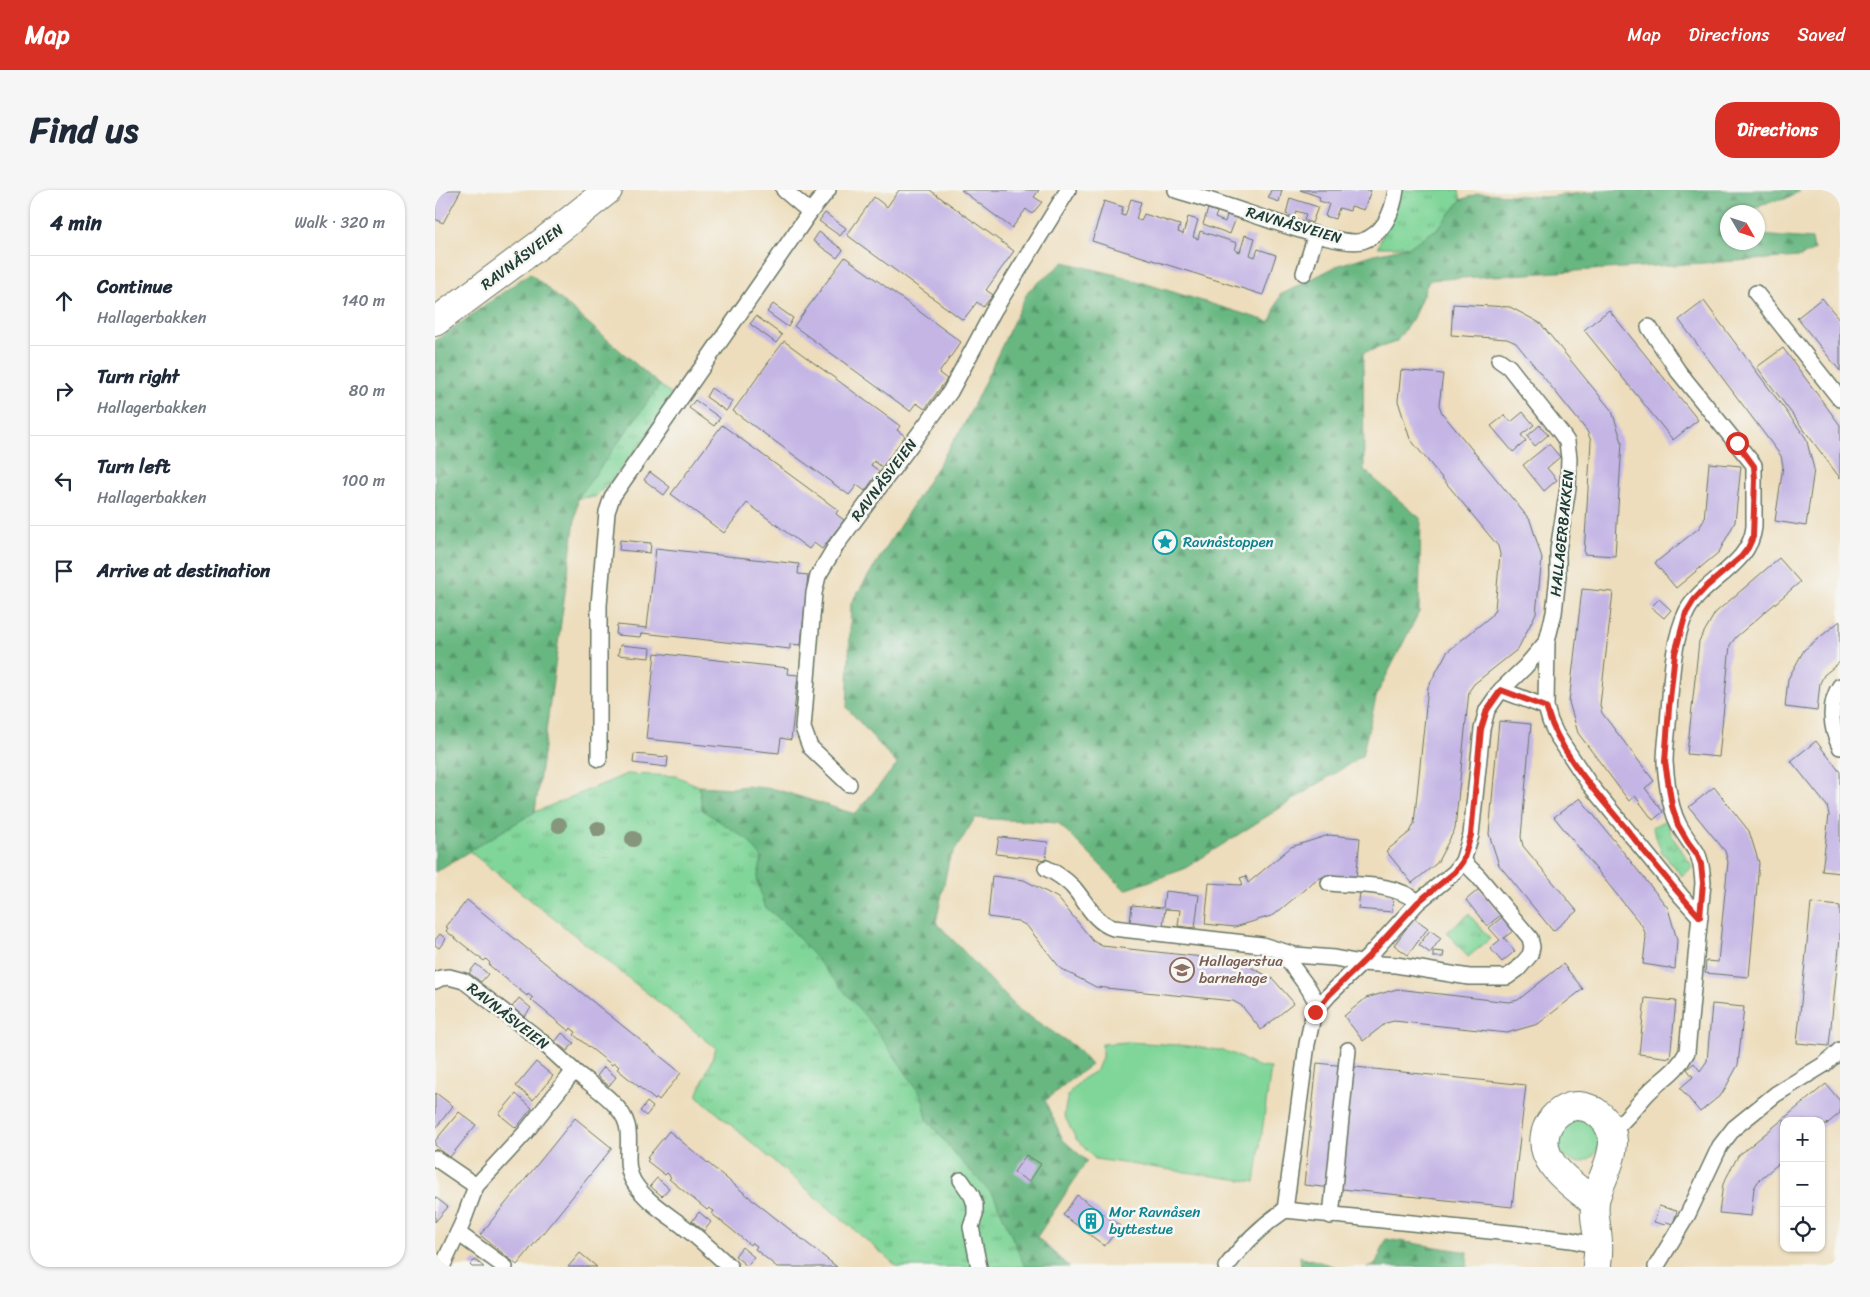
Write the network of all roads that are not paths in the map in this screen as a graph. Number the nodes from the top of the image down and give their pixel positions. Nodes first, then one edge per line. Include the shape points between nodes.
1 (608, 190) edge
2 (784, 190) edge
3 (828, 190) edge
4 (1068, 190) edge
5 (1175, 190) edge
6 (1396, 190) edge
7 (810, 212) junction
8 (1316, 235) junction
9 (1304, 273) dead end
10 (1756, 292) dead end
11 (435, 322) edge
12 (1649, 327) dead end
13 (1499, 360) dead end
14 (1840, 399) edge
15 (1547, 641) junction
16 (1840, 686) edge
17 (1501, 690) junction
18 (1546, 707) junction
19 (1840, 746) edge
20 (599, 759) dead end
21 (849, 784) dead end
22 (1463, 861) junction
23 (1046, 868) dead end
24 (1329, 883) dead end
25 (1418, 902) junction
26 (1700, 917) junction
27 (1281, 951) junction
28 (1361, 964) junction
29 (435, 981) edge
30 (1319, 1006) junction
31 (1348, 1050) dead end
32 (1840, 1050) edge
33 (574, 1071) junction
34 (1612, 1131) junction
35 (435, 1158) edge
36 (961, 1180) dead end
37 (476, 1186) junction
38 (1595, 1202) junction
39 (1285, 1210) junction
40 (1331, 1216) junction
41 (458, 1233) junction
42 (1598, 1256) edge
43 (442, 1267) edge
44 (505, 1267) edge
45 (730, 1267) edge
46 (979, 1267) edge
47 (1226, 1267) edge
48 (1656, 1267) edge

1 - 11 street, RAVNÅSVEIEN
2 - 7 lane
3 - 7 lane
4 - 21 lane, RAVNÅSVEIEN via 994,310 950,392 837,544 818,576 803,728 810,747
5 - 8 lane, RAVNÅSVEIEN
6 - 8 lane, RAVNÅSVEIEN via 1389,215 1380,231 1368,239 1355,242
7 - 20 lane via 612,497 607,512 599,605
8 - 9 lane
10 - 14 lane
12 - 26 lane via 1679,371 1754,466 1753,537 1741,557 1694,600 1686,613 1675,653 1665,762 1678,825 1701,864
13 - 15 lane, HALLAGERBAKKEN via 1509,367 1567,442 1568,488
15 - 17 lane
15 - 18 lane, HALLAGERBAKKEN
16 - 19 lane via 1833,705 1833,730
17 - 18 lane
17 - 22 lane via 1487,710 1481,729 1471,835
18 - 26 lane, HALLAGERBAKKEN via 1556,734 1590,785
22 - 25 lane via 1455,872
22 - 28 lane via 1530,938 1530,955 1518,969 1507,977 1469,977 1396,965
23 - 27 lane via 1073,887 1094,915 1113,928
24 - 25 lane via 1390,888
25 - 28 lane
26 - 34 lane via 1687,1052 1678,1068 1654,1087
27 - 28 lane
27 - 30 lane
28 - 30 lane
29 - 33 lane, RAVNÅSVEIEN via 449,977 464,982 539,1039
30 - 39 lane via 1309,1031
31 - 40 lane
32 - 48 lane via 1734,1128 1720,1146 1688,1214
33 - 37 lane via 525,1133
33 - 45 lane, RAVNÅSVEIEN via 609,1099 627,1124 627,1161 635,1184 654,1204
34 - 38 street via 1611,1154
34 - 38 street via 1599,1113 1578,1105 1556,1114 1545,1136 1547,1157 1573,1185
35 - 37 lane
36 - 46 lane via 974,1201 975,1216 971,1227
37 - 41 lane
38 - 42 street
39 - 40 lane
39 - 47 lane via 1246,1242
40 - 42 lane via 1571,1240
41 - 43 lane
41 - 44 lane

